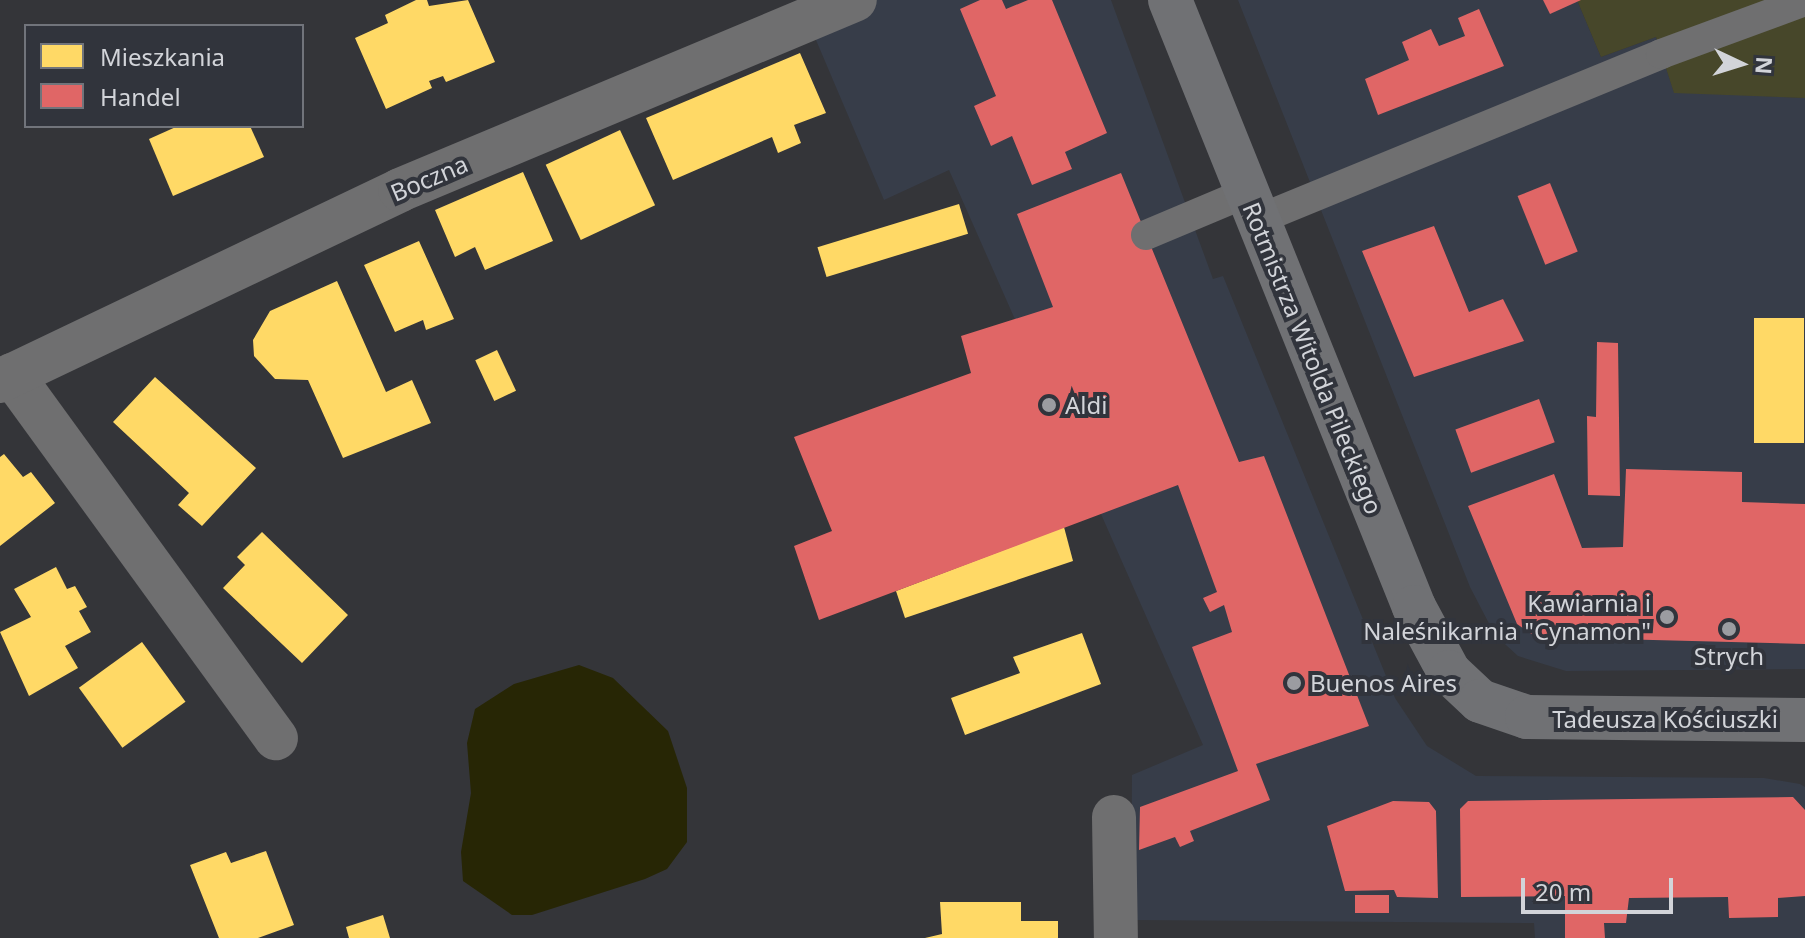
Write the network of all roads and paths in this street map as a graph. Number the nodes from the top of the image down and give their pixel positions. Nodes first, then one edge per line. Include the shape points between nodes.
1 (855, 0) edge
2 (1170, 0) edge
3 (1805, 1) edge
4 (1251, 207) junction
5 (1146, 235) dead end
6 (6, 378) edge
7 (1480, 701) joint
8 (1805, 720) edge
9 (276, 738) dead end
10 (1114, 817) dead end
11 (1116, 938) edge

1 - 6 street, Boczna via 400,190
2 - 4 street, Rotmistrza Witolda Pileckiego
3 - 4 lane
4 - 5 lane
4 - 7 street, Rotmistrza Witolda Pileckiego via 1414,607 1449,672
6 - 9 street, Boczna
7 - 8 street, Tadeusza Kościuszki via 1527,717 1570,721
10 - 11 street

